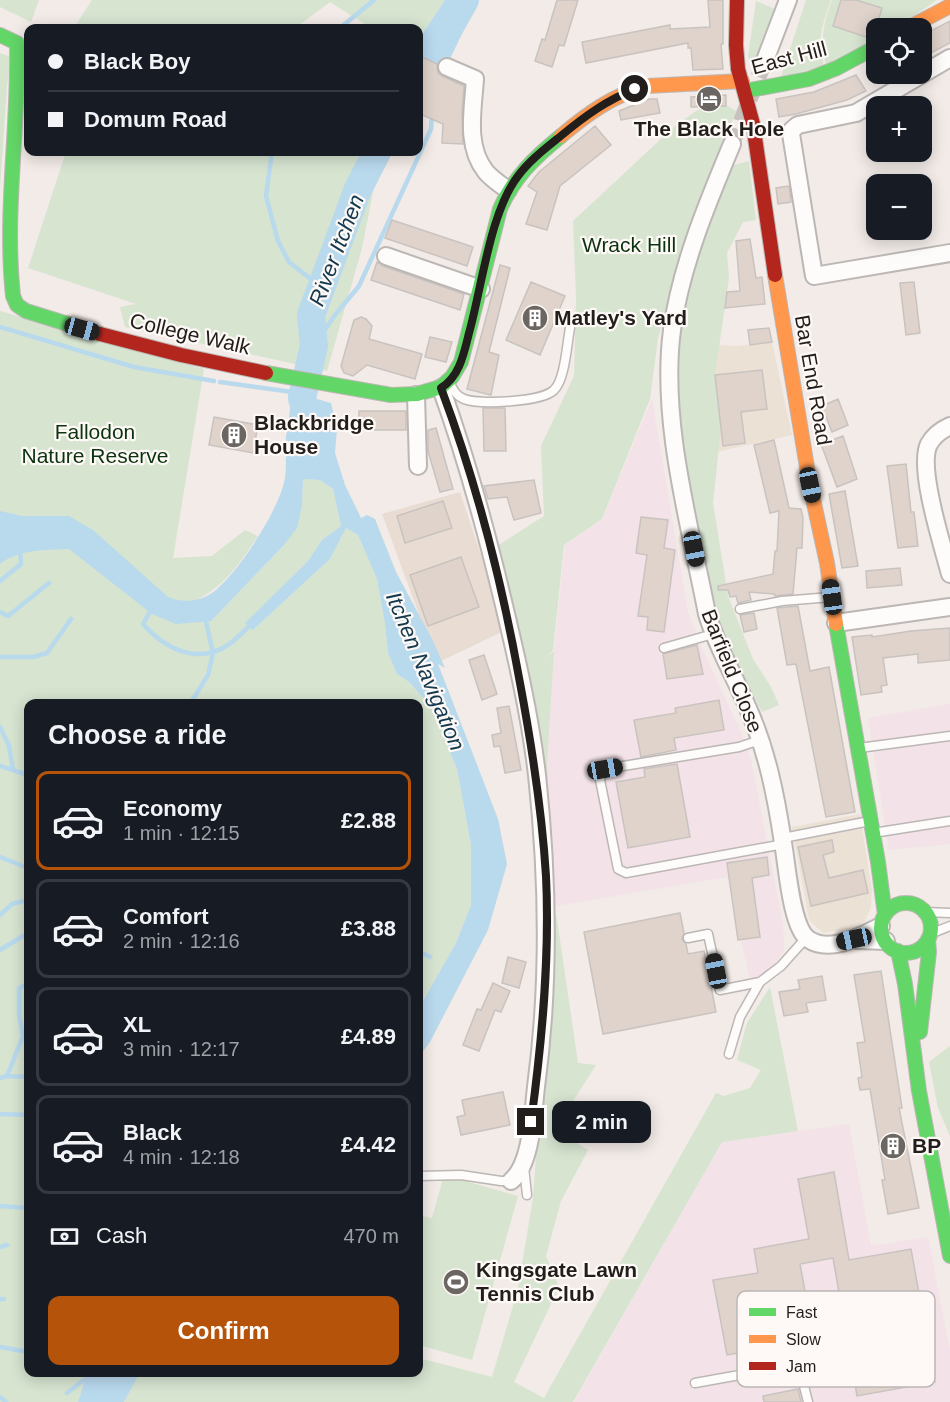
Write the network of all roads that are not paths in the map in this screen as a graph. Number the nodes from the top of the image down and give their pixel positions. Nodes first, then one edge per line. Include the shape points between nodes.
1 (737, 0) edge
2 (788, 0) edge
3 (950, 6) edge
4 (927, 18) edge
5 (0, 35) edge
6 (23, 45) edge
7 (866, 52) edge
8 (950, 58) edge
9 (764, 63) tunnel mouth
10 (447, 67) dead end
11 (744, 86) junction
12 (732, 144) tunnel mouth
13 (508, 190) junction
14 (950, 253) edge
15 (386, 256) dead end
16 (481, 289) junction
17 (570, 328) dead end
18 (446, 385) junction
19 (416, 395) junction
20 (950, 426) edge
21 (418, 466) dead end
22 (950, 574) edge
23 (832, 597) junction
24 (950, 608) edge
25 (740, 609) dead end
26 (836, 623) junction
27 (713, 634) junction
28 (664, 648) dead end
29 (950, 736) edge
30 (760, 740) junction
31 (858, 748) junction
32 (950, 821) edge
33 (871, 827) junction
34 (783, 841) junction
35 (878, 862) junction
36 (908, 903) junction
37 (926, 912) junction
38 (950, 914) edge
39 (950, 926) edge
40 (887, 934) junction
41 (929, 937) junction
42 (688, 938) dead end
43 (806, 938) junction
44 (760, 982) junction
45 (729, 1054) dead end
46 (915, 1057) junction
47 (927, 1130) junction
48 (946, 1159) dead end
49 (523, 1164) junction
50 (423, 1176) edge
51 (511, 1180) joint
52 (528, 1195) dead end
53 (950, 1256) edge
54 (737, 1375) edge
55 (695, 1383) dead end
56 (804, 1387) edge
57 (808, 1402) edge

1 - 11 main road, Bar End Road via 736,55
2 - 9 street
3 - 4 main road
5 - 6 main road
6 - 19 main road, College Walk via 10,244 13,305 62,324 283,377 367,392
7 - 11 main road, East Hill via 809,79
8 - 14 street via 856,113 798,124 791,134 814,276
10 - 13 street via 475,80 475,152 487,174
11 - 13 main road, East Hill via 646,86 623,93 594,109 534,158
11 - 23 main road, Bar End Road
12 - 27 street, Barfield Close via 683,275 670,358 678,465
13 - 16 main road, East Hill
15 - 16 street
16 - 18 main road, East Hill via 461,362
17 - 18 lane via 562,374 555,390 541,397 506,401 464,399
18 - 19 main road, College Walk
18 - 49 street via 511,634 537,773 546,878 545,964 542,1045
19 - 21 street
20 - 22 street via 939,431 928,446 925,461
23 - 25 lane
23 - 26 main road, Bar End Road
24 - 26 street
26 - 31 main road, Bar End Road
27 - 28 lane
27 - 30 street, Barfield Close
29 - 31 lane
30 - 34 street, Barfield Close
30 - 34 lane via 605,769 600,780 618,869 626,873
31 - 33 main road, Bar End Road
32 - 33 lane
33 - 34 lane
33 - 35 main road, Bar End Road
34 - 43 street, Barfield Close via 794,912
35 - 36 main road, Bar End Road
35 - 40 main road, Bar End Road
36 - 37 main road
36 - 40 main road via 895,906
37 - 38 lane
37 - 41 main road via 931,925
39 - 41 lane
40 - 41 main road via 912,952
40 - 43 street via 825,944
40 - 46 main road, Bar End Road via 905,984
41 - 46 main road, Bar End Road
42 - 44 lane via 708,934 720,990
43 - 44 lane
44 - 45 lane via 740,1017
46 - 47 main road, Bar End Road
47 - 48 main road via 937,1139
47 - 53 main road, Bar End Road
49 - 51 street
49 - 52 lane
50 - 51 lane
54 - 55 lane
56 - 57 lane

